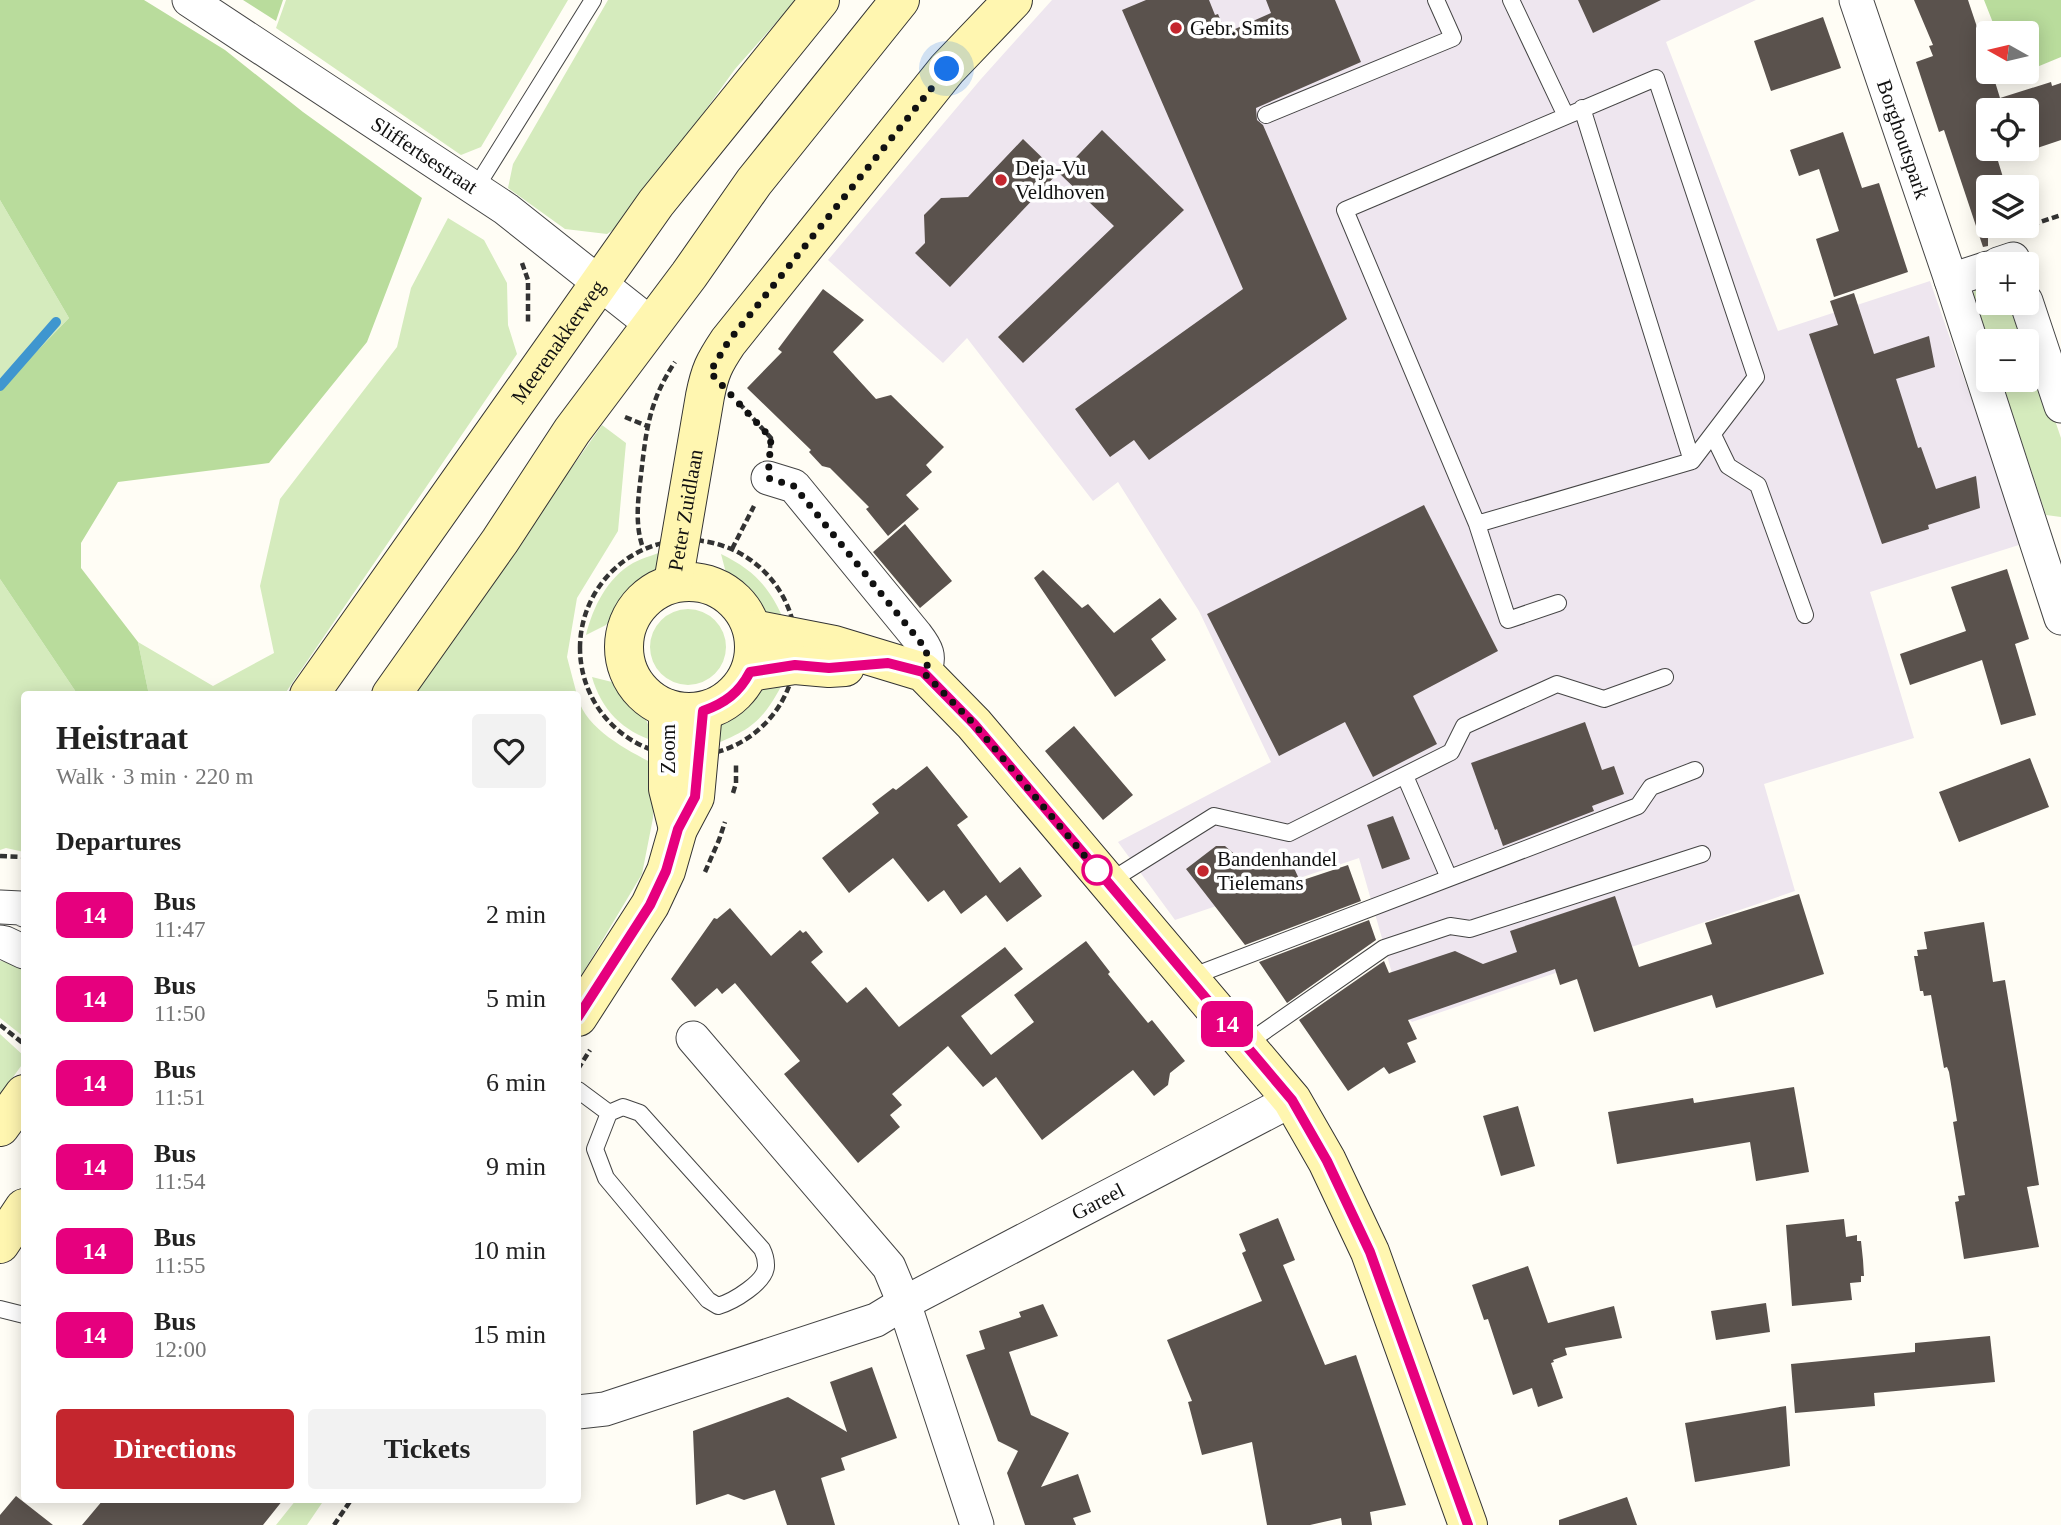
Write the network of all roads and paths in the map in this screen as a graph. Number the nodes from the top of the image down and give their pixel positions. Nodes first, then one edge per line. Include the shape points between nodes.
1 (189, 0) edge
2 (593, 0) edge
3 (820, 0) edge
4 (900, 0) edge
5 (1013, 0) edge
6 (1436, 0) edge
7 (1511, 0) edge
8 (1856, 0) edge
9 (1582, 108) junction
10 (1266, 115) dead end
11 (1566, 116) junction
12 (475, 189) junction
13 (2061, 215) edge
14 (2039, 222) edge
15 (1976, 272) edge
16 (1951, 280) junction
17 (600, 284) junction
18 (2031, 315) edge
19 (651, 324) junction
20 (710, 372) junction
21 (2061, 407) edge
22 (646, 426) dead end
23 (1713, 435) junction
24 (1692, 461) junction
25 (768, 478) junction
26 (1477, 524) junction
27 (2048, 534) edge
28 (688, 583) junction
29 (1558, 603) dead end
30 (790, 610) dead end
31 (1805, 615) dead end
32 (2061, 618) edge
33 (752, 629) junction
34 (906, 668) junction
35 (750, 672) junction
36 (1665, 677) dead end
37 (312, 691) edge
38 (394, 691) edge
39 (685, 710) junction
40 (737, 744) dead end
41 (683, 755) junction
42 (1696, 770) dead end
43 (1405, 776) junction
44 (1702, 854) dead end
45 (0, 856) edge
46 (21, 857) edge
47 (1449, 878) junction
48 (1107, 883) junction
49 (0, 906) edge
50 (21, 908) edge
51 (0, 942) edge
52 (21, 951) edge
53 (1188, 978) junction
54 (581, 1012) edge
55 (0, 1025) edge
56 (693, 1038) dead end
57 (21, 1042) edge
58 (1245, 1045) junction
59 (581, 1092) edge
60 (21, 1098) edge
61 (1292, 1100) junction
62 (608, 1113) junction
63 (0, 1127) edge
64 (21, 1212) edge
65 (0, 1244) edge
66 (904, 1303) junction
67 (0, 1309) edge
68 (21, 1314) edge
69 (581, 1412) edge
70 (349, 1503) edge
71 (334, 1525) edge
72 (977, 1525) edge
73 (1468, 1525) edge

1 - 12 street, Sliffertsestraat
2 - 12 lane
3 - 17 street, Meerenakkerweg via 656,204
4 - 19 street via 754,183
5 - 20 street, Peter Zuidlaan via 947,69 728,342
6 - 10 lane via 1453,38
7 - 11 lane
8 - 16 street, Borghoutspark
9 - 11 lane
9 - 23 lane via 1656,78 1756,377
9 - 24 lane
11 - 26 lane via 1345,210
12 - 17 street, Sliffertsestraat
13 - 14 path
15 - 16 street
16 - 27 street, Borghoutspark
17 - 19 street, Sliffertsestraat
17 - 37 street, Meerenakkerweg
18 - 21 street
19 - 38 street
20 - 25 path via 771,438
20 - 28 street, Peter Zuidlaan via 701,416
22 - 41 path via 638,505 643,550 618,566 598,588 585,615 581,655 588,689 611,723 638,744
23 - 24 lane
23 - 31 lane via 1728,466 1758,485
24 - 26 lane
25 - 30 path via 732,549 760,567
25 - 34 street via 794,486 916,635 926,649 928,664
26 - 29 lane via 1508,620
27 - 32 street, Borghoutspark
28 - 33 street via 725,592 742,608
28 - 39 street via 654,591 638,606 627,624 623,644 635,684 650,699
33 - 34 street via 834,645
33 - 35 street via 755,650
34 - 35 street via 795,665
34 - 48 street via 974,724
35 - 39 street via 732,697 718,706
36 - 43 lane via 1604,699 1557,684 1464,726 1451,752
39 - 41 street, Zoom
40 - 41 path via 717,752
41 - 54 street, Zoom via 695,797 678,829 666,871 650,905
42 - 47 lane via 1651,788 1638,806
43 - 47 lane
43 - 48 lane via 1289,834 1214,816
44 - 58 lane via 1470,929 1450,926 1384,948
45 - 46 path
47 - 53 lane
48 - 53 street
49 - 50 street
51 - 52 street
53 - 58 street
55 - 57 path
56 - 66 street via 889,1267
58 - 61 street
59 - 62 lane
60 - 63 street
61 - 66 street, Gareel
61 - 73 street via 1370,1252
62 - 62 lane via 595,1149 606,1178 708,1300 718,1306 730,1303 762,1278 767,1266 762,1248 640,1113 623,1107
64 - 65 street
66 - 69 street, Gareel via 876,1320 605,1409
66 - 72 street
67 - 68 lane
70 - 71 path

